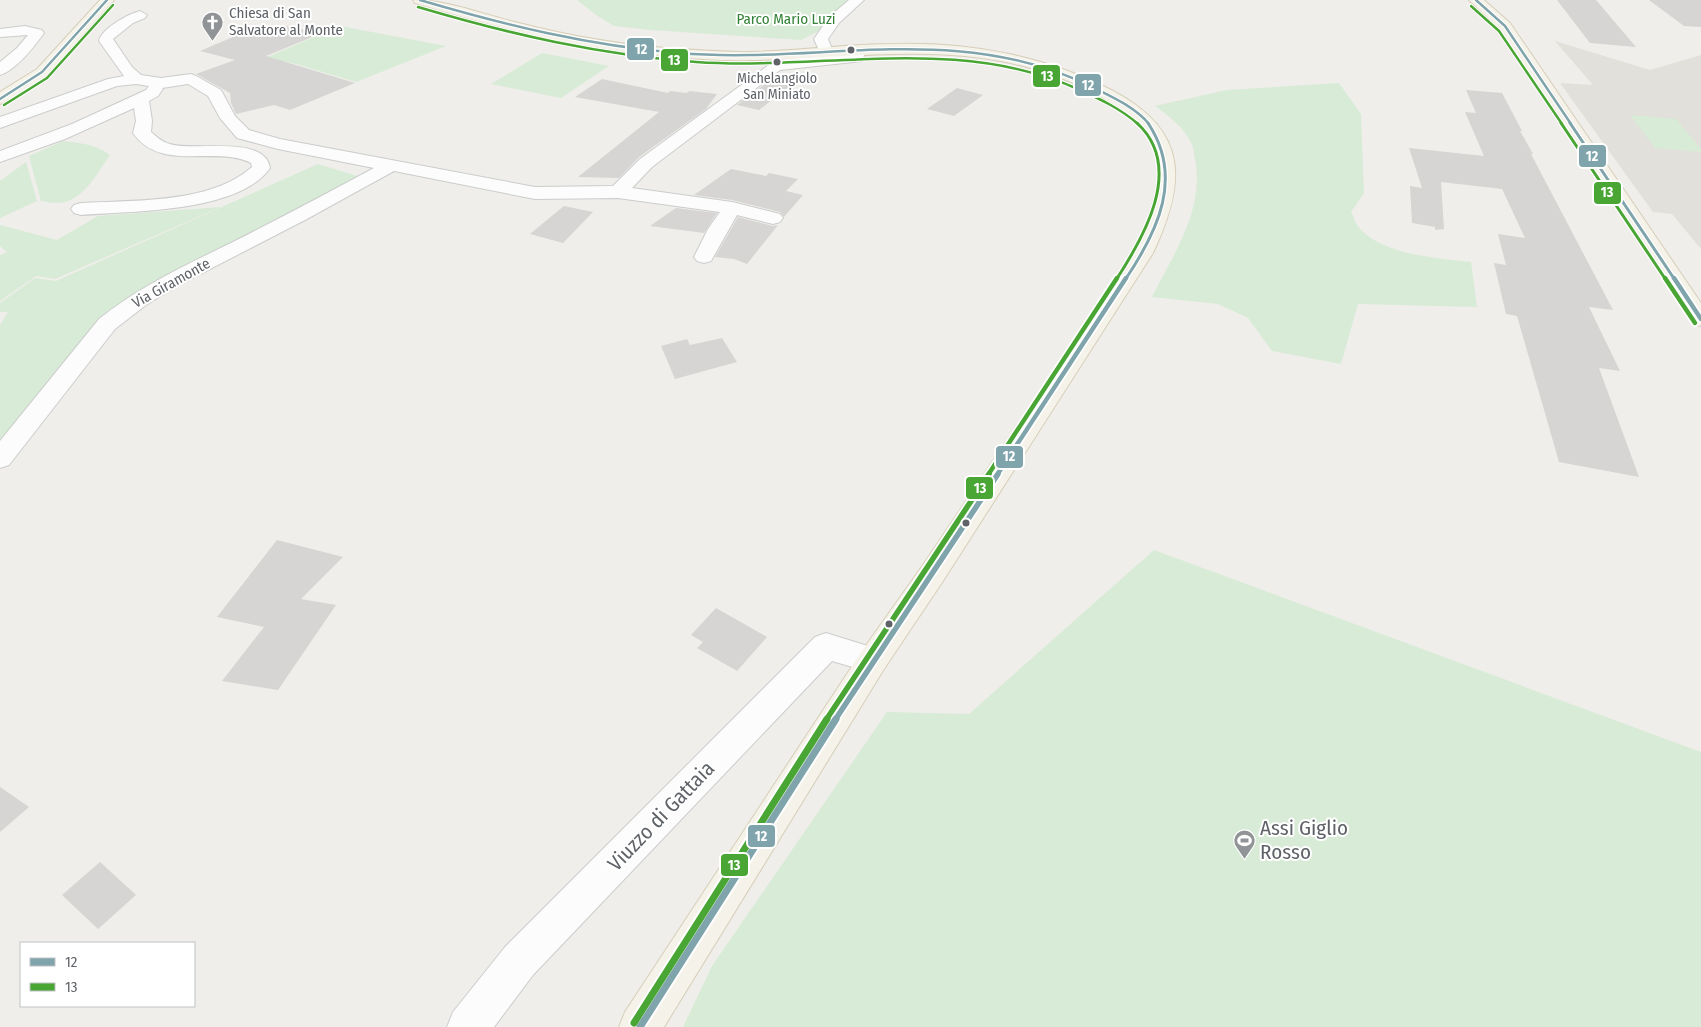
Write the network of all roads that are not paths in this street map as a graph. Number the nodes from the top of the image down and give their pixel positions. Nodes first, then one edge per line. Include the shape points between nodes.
1 (107, 0) edge
2 (420, 0) edge
3 (857, 0) edge
4 (1476, 0) edge
5 (140, 15) dead end
6 (0, 33) edge
7 (824, 46) junction
8 (859, 50) junction
9 (0, 70) edge
10 (136, 79) junction
11 (161, 83) junction
12 (0, 99) edge
13 (141, 99) junction
14 (0, 123) edge
15 (0, 157) edge
16 (390, 166) junction
17 (618, 192) junction
18 (732, 208) junction
19 (82, 209) dead end
20 (773, 218) dead end
21 (704, 257) dead end
22 (1701, 319) edge
23 (0, 459) edge
24 (873, 660) junction
25 (468, 1027) edge
26 (640, 1027) edge

1 - 12 main road via 42,72
2 - 7 main road via 552,36 617,48 724,55
3 - 7 street via 834,20
4 - 22 main road via 1505,26
5 - 10 street via 128,20 106,38
6 - 9 street via 26,30 37,33
7 - 8 main road
8 - 17 street via 857,58 775,67 646,163
8 - 24 main road via 917,48 970,52 1036,66 1077,79 1108,94 1149,124 1162,147 1167,178 1155,230 1143,253
10 - 11 street
10 - 14 street via 114,82
11 - 13 street
11 - 16 street via 191,79 215,93 228,118 243,134
13 - 15 street via 62,136
13 - 19 street via 142,133 157,146 171,150 246,153 260,160 261,168 242,185 210,196
16 - 17 street via 535,193
16 - 23 street, Via Giramonte via 323,205 165,284 124,309 107,324
17 - 18 street
18 - 20 street
18 - 21 street
24 - 25 street, Viuzzo di Gattaia via 826,646 519,961
24 - 26 main road

